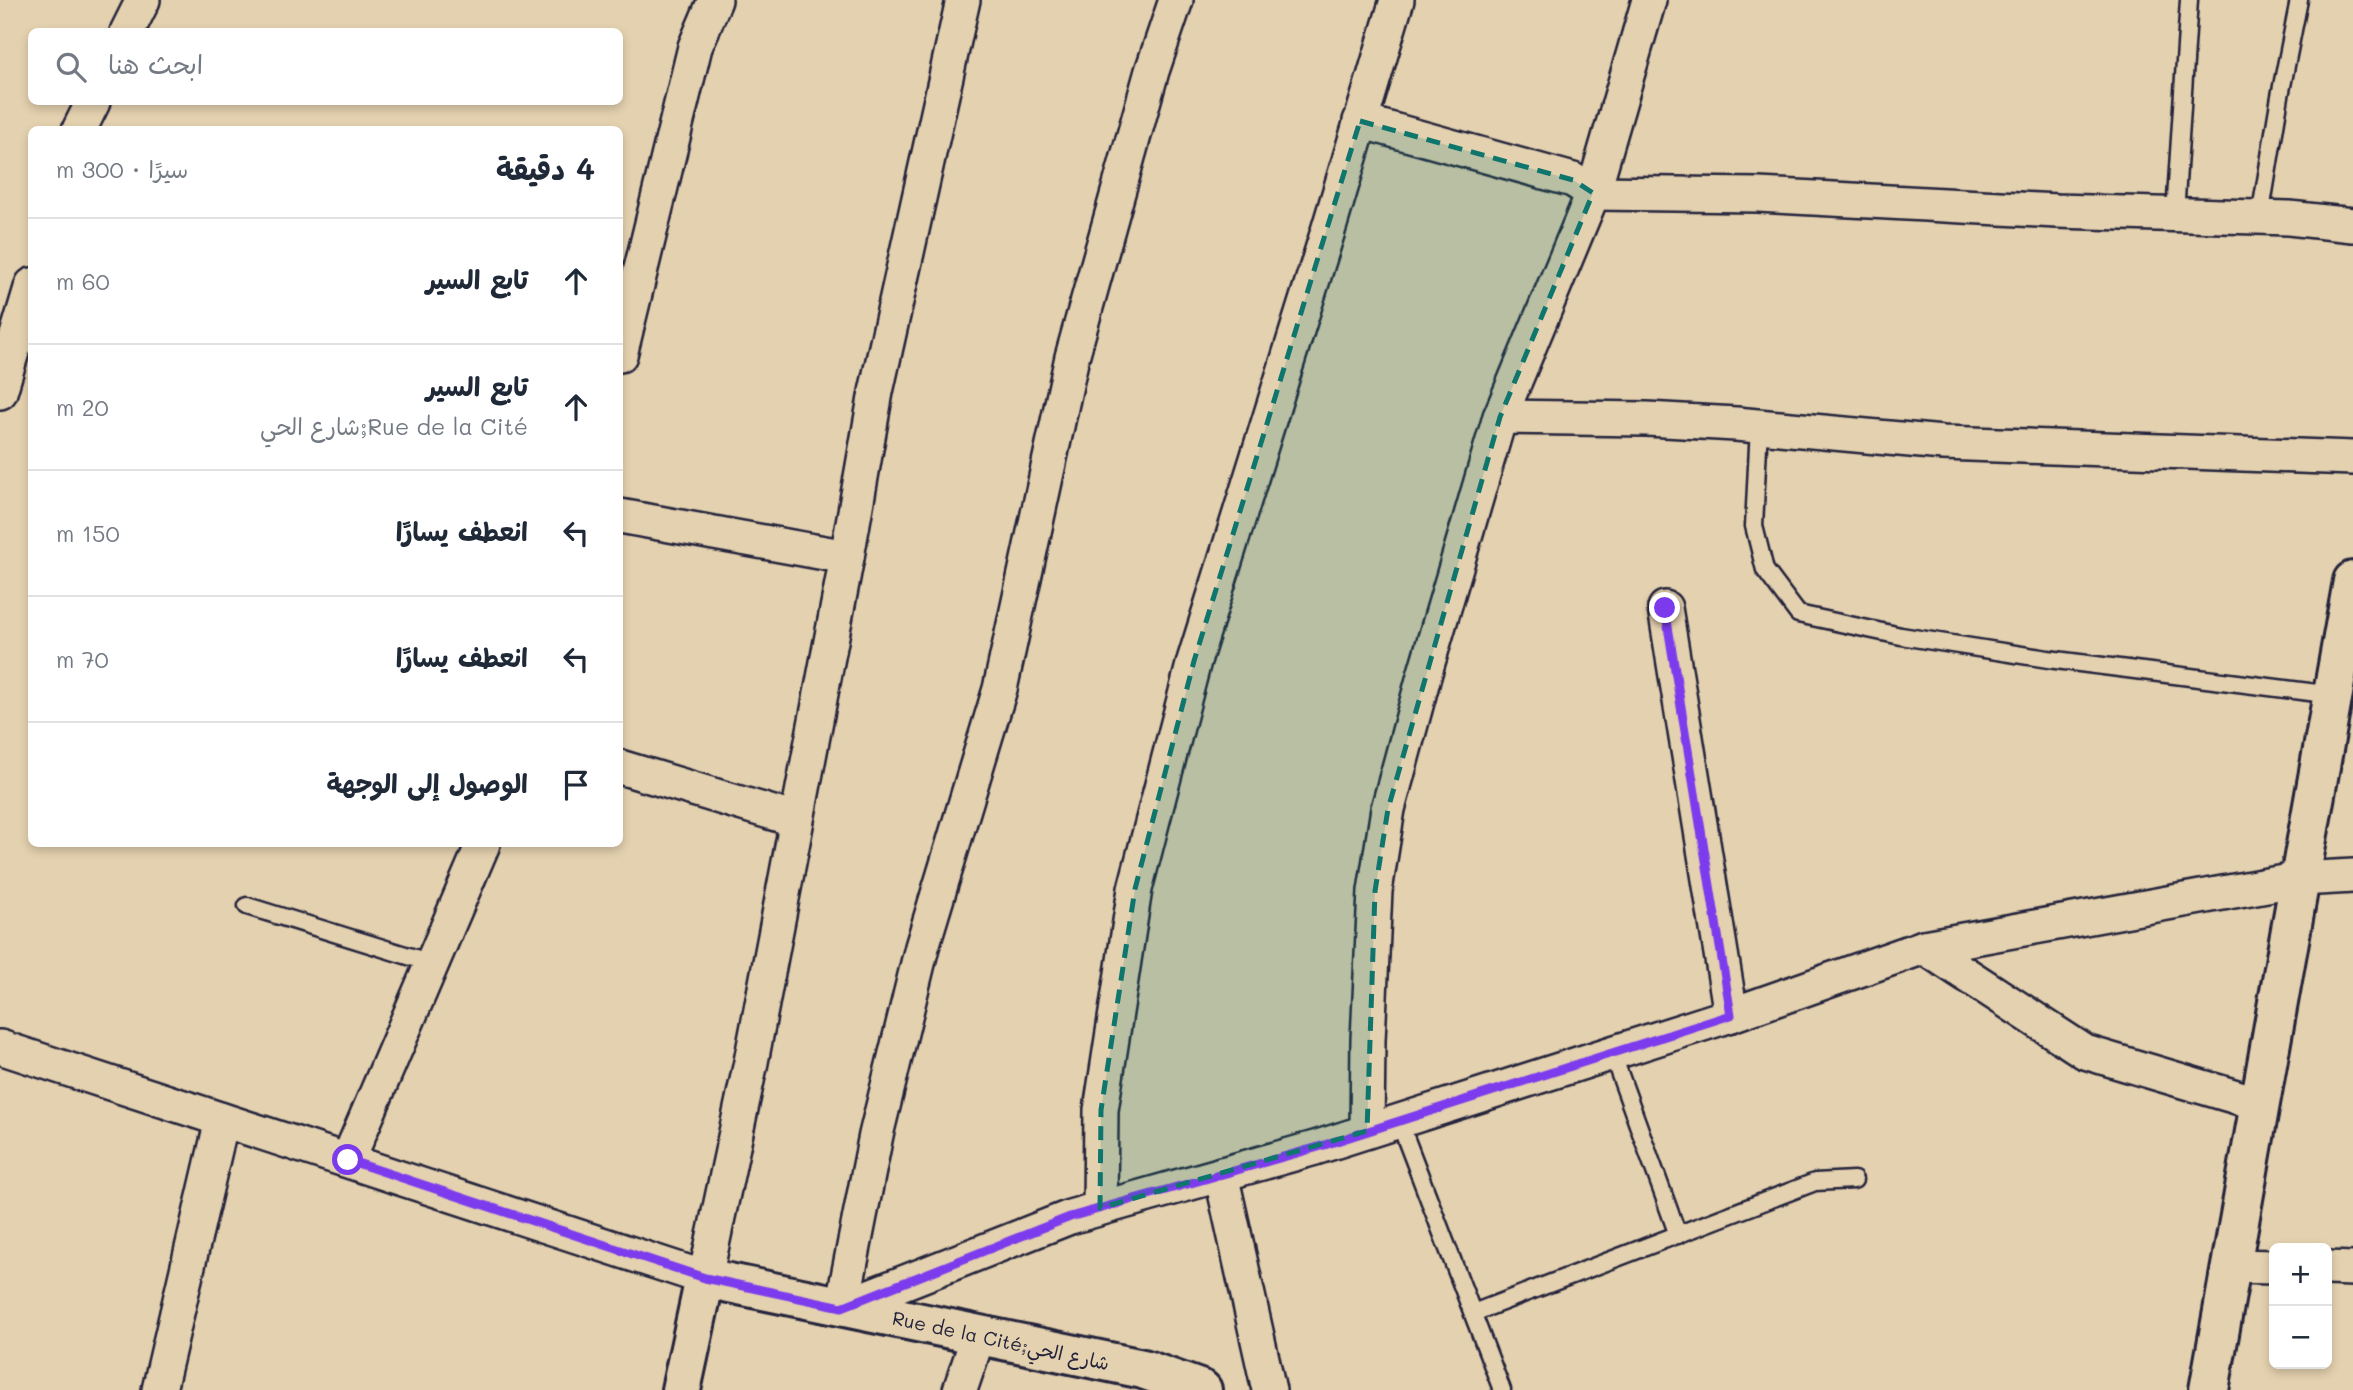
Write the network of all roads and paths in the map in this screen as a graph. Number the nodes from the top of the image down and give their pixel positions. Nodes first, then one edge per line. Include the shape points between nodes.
1 (143, 0) edge
2 (715, 0) edge
3 (963, 0) edge
4 (1176, 0) edge
5 (1396, 0) edge
6 (1649, 0) edge
7 (2189, 0) edge
8 (2299, 0) edge
9 (129, 28) edge
10 (92, 105) edge
11 (1360, 121) junction
12 (81, 126) edge
13 (1594, 193) junction
14 (2175, 215) junction
15 (2260, 216) junction
16 (2353, 225) edge
17 (28, 298) edge
18 (623, 343) edge
19 (0, 392) edge
20 (1500, 417) junction
21 (1759, 426) junction
22 (2353, 457) edge
23 (623, 517) edge
24 (848, 557) junction
25 (2353, 581) edge
26 (1665, 608) dead end
27 (2333, 695) junction
28 (623, 767) edge
29 (796, 820) junction
30 (482, 847) edge
31 (2353, 876) edge
32 (2300, 879) junction
33 (247, 906) dead end
34 (1924, 947) junction
35 (431, 963) junction
36 (1731, 1015) junction
37 (0, 1047) edge
38 (1612, 1053) junction
39 (2260, 1104) junction
40 (222, 1120) junction
41 (1399, 1121) junction
42 (1367, 1131) junction
43 (348, 1160) junction
44 (1221, 1174) junction
45 (1854, 1180) dead end
46 (1100, 1208) junction
47 (1678, 1234) junction
48 (2231, 1266) junction
49 (2269, 1267) edge
50 (2332, 1268) edge
51 (2353, 1269) edge
52 (705, 1278) junction
53 (842, 1307) junction
54 (1473, 1313) junction
55 (979, 1334) junction
56 (1140, 1380) edge
57 (159, 1390) edge
58 (681, 1390) edge
59 (960, 1390) edge
60 (1202, 1390) edge
61 (1269, 1390) edge
62 (1502, 1390) edge
63 (2209, 1390) edge

1 - 9 street
2 - 18 street via 695,47
3 - 24 street via 876,392
4 - 53 street via 1072,357 1000,689 922,947 876,1135
5 - 11 street
6 - 13 street
7 - 14 lane
8 - 15 lane
10 - 12 street
11 - 13 street via 1573,180
11 - 46 street via 1194,661 1135,889 1101,1110
13 - 14 street via 1758,195
13 - 20 street
14 - 15 street
15 - 16 street
17 - 19 street
20 - 21 street
20 - 42 street via 1388,809 1375,891
21 - 22 street via 1943,443
21 - 27 lane via 1754,526 1765,570 1798,614 2008,653
23 - 24 street
24 - 29 street
25 - 27 street
26 - 36 street
27 - 32 street
28 - 29 street
29 - 52 street
30 - 35 street
31 - 32 street
32 - 34 street
32 - 39 street
33 - 35 lane
34 - 36 street
34 - 39 street via 2085,1052
35 - 43 street
36 - 38 street
37 - 40 street
38 - 41 street
38 - 47 lane
39 - 48 street
40 - 43 street
40 - 57 street
41 - 42 street
41 - 54 lane
42 - 44 street
43 - 52 street
44 - 46 street
44 - 61 street
45 - 47 lane via 1815,1182
46 - 53 street
47 - 54 lane
48 - 49 street
48 - 63 street
50 - 51 street
52 - 53 street, Rue de la Cité;شارع الحي
52 - 58 street
53 - 55 street, Rue de la Cité;شارع الحي
54 - 62 lane
55 - 56 street, Rue de la Cité;شارع الحي
55 - 59 street
56 - 60 street, Rue de la Cité;شارع الحي

